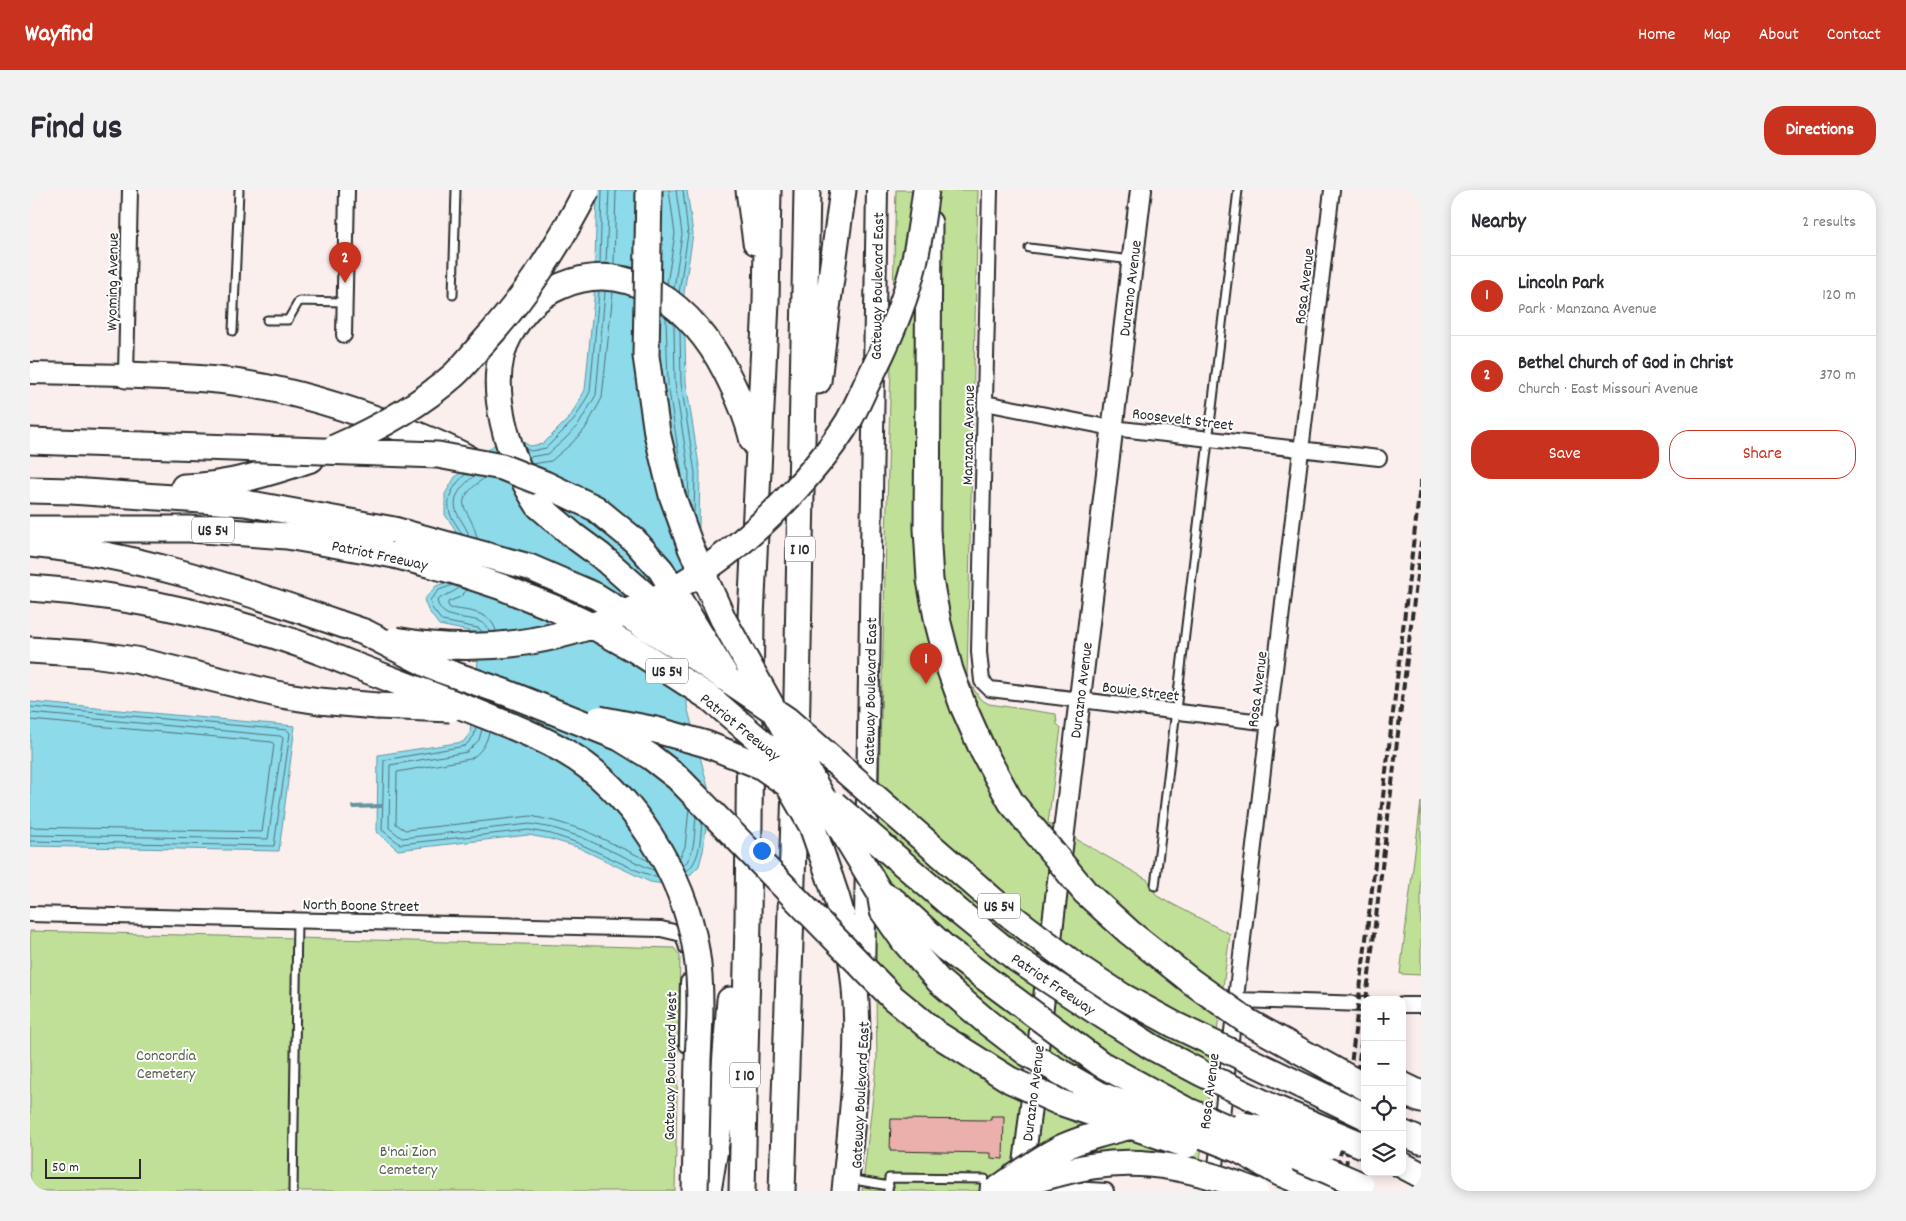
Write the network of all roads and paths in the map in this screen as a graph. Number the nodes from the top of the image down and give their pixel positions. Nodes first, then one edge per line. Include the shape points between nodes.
1 (130, 190) edge
2 (239, 190) edge
3 (347, 190) edge
4 (456, 190) edge
5 (586, 190) edge
6 (649, 190) edge
7 (749, 190) edge
8 (768, 190) edge
9 (807, 190) edge
10 (843, 190) edge
11 (877, 190) edge
12 (927, 190) edge
13 (990, 190) edge
14 (1141, 190) edge
15 (1238, 190) edge
16 (1332, 190) edge
17 (1029, 248) dead end
18 (1132, 260) junction
19 (453, 294) dead end
20 (344, 302) junction
21 (766, 302) junction
22 (267, 320) dead end
23 (233, 331) dead end
24 (344, 335) dead end
25 (30, 373) edge
26 (126, 375) junction
27 (985, 403) junction
28 (1112, 428) junction
29 (1209, 439) junction
30 (30, 441) edge
31 (1302, 450) junction
32 (1379, 458) dead end
33 (758, 466) junction
34 (30, 490) edge
35 (71, 491) junction
36 (539, 506) junction
37 (30, 529) edge
38 (30, 544) edge
39 (30, 588) edge
40 (364, 632) junction
41 (30, 650) edge
42 (982, 681) joint
43 (1079, 701) junction
44 (1176, 712) junction
45 (786, 720) junction
46 (1270, 723) junction
47 (898, 859) junction
48 (1155, 886) dead end
49 (880, 893) junction
50 (792, 913) junction
51 (30, 914) edge
52 (297, 920) junction
53 (686, 941) joint
54 (739, 959) junction
55 (1236, 1000) junction
56 (1361, 1004) edge
57 (1406, 1005) edge
58 (1421, 1005) edge
59 (788, 1036) junction
60 (1288, 1045) junction
61 (1239, 1055) junction
62 (1361, 1075) edge
63 (1406, 1078) edge
64 (1421, 1084) edge
65 (1363, 1086) edge
66 (1361, 1095) edge
67 (1408, 1110) edge
68 (1361, 1114) edge
69 (1421, 1141) edge
70 (1361, 1144) edge
71 (1361, 1158) edge
72 (1280, 1173) junction
73 (851, 1187) edge
74 (888, 1188) edge
75 (1021, 1189) edge
76 (293, 1191) edge
77 (685, 1191) edge
78 (695, 1191) edge
79 (708, 1191) edge
80 (742, 1191) edge
81 (782, 1191) edge
82 (796, 1191) edge
83 (984, 1191) edge
84 (996, 1191) edge
85 (1106, 1191) edge
86 (1213, 1191) edge
87 (1256, 1191) edge
88 (1323, 1191) edge
89 (1375, 1191) edge

1 - 26 street, Wyoming Avenue
2 - 23 lane
3 - 20 street
4 - 19 lane
5 - 35 highway, bridge via 568,226 524,295 454,375 408,410 310,459 252,477 206,486
6 - 49 highway, bridge via 646,356 657,433 672,494 691,548 723,619 826,804
7 - 21 highway
8 - 21 highway
9 - 50 highway, I 10
10 - 50 highway via 818,381 806,845
11 - 73 main road, Gateway Boulevard East via 866,922 862,1061
12 - 40 highway, bridge via 904,299 888,342 848,422 815,467 770,517 722,557 663,596 612,620 542,640 500,646 452,647 417,644
12 - 60 highway, bridge via 927,529 930,580 938,622 963,706 1011,802 1085,892 1192,982 1248,1022
13 - 27 street, Manzana Avenue
14 - 18 main road, Durazno Avenue
15 - 29 lane
16 - 31 street, Rosa Avenue
17 - 18 lane
18 - 28 main road, Durazno Avenue
20 - 22 lane via 299,301 288,320
20 - 24 street
21 - 33 highway
25 - 26 main road
26 - 36 highway, bridge via 207,379 257,386 363,413 448,447 493,472
27 - 28 street, Roosevelt Street
27 - 42 street, Manzana Avenue via 979,652
28 - 29 street, Roosevelt Street
28 - 43 main road, Durazno Avenue
29 - 31 street, Roosevelt Street
29 - 44 lane
30 - 73 highway, bridge via 438,455 502,467 545,484 595,508 634,540 661,570 690,615 812,826 838,900 851,955 855,1009
31 - 32 street, Roosevelt Street
31 - 46 street, Rosa Avenue
33 - 36 highway, bridge via 740,398 720,359 698,328 668,300 631,280 608,277 574,280 536,300 509,335 502,356 500,402 506,436 528,490
33 - 54 highway
34 - 35 highway, Patriot Freeway / US 54
35 - 45 highway, Patriot Freeway / US 54, bridge via 245,504 327,516 394,530 529,567 596,596 691,655
36 - 45 highway, bridge via 601,556
37 - 47 highway, Patriot Freeway / US 54, bridge via 189,528 287,536 394,555 502,587 554,608 634,648 710,698
38 - 40 highway via 115,557 184,573
39 - 78 highway, bridge via 109,597 193,614 316,649 535,735 591,769 611,787 645,827 661,853 688,915 696,950 700,998
40 - 72 highway, bridge via 435,668 598,728 651,757 678,778 892,997 937,1034 1010,1080 1059,1102
41 - 47 highway, bridge via 135,660 319,702 511,711 610,720 689,740 761,766
42 - 43 street, Bowie Street via 990,689
43 - 44 street, Bowie Street
43 - 75 main road, Durazno Avenue
44 - 46 street, Bowie Street
44 - 48 lane
45 - 61 highway, Patriot Freeway / US 54, bridge via 1011,916 1075,965 1122,996
46 - 55 street, Rosa Avenue
47 - 70 highway, Patriot Freeway / US 54, bridge via 1018,960 1152,1047 1274,1108
49 - 72 highway, bridge via 883,911 904,941 940,981 1027,1053 1099,1094 1240,1151
49 - 89 highway, bridge via 894,901 945,948 1101,1064 1184,1109
50 - 59 highway, I 10
51 - 52 street, North Boone Street
52 - 53 street, North Boone Street via 661,929 678,932
52 - 76 lane
53 - 77 street, Gateway Boulevard West
54 - 79 highway via 722,1107
54 - 80 highway, I 10
55 - 56 street
55 - 86 street, Rosa Avenue
57 - 58 street
59 - 81 highway, I 10
59 - 82 highway via 797,1126
60 - 62 highway, bridge via 1318,1054
60 - 65 highway, bridge
61 - 66 highway, bridge via 1282,1064
61 - 68 highway, Patriot Freeway / US 54, bridge
63 - 64 lane
67 - 69 highway
71 - 84 highway, bridge via 1308,1139 1235,1124 1142,1123 1061,1148
72 - 88 highway
73 - 74 lane
74 - 83 lane via 889,1178 985,1179
75 - 85 street
84 - 87 highway, bridge via 1069,1171 1116,1164 1194,1170

